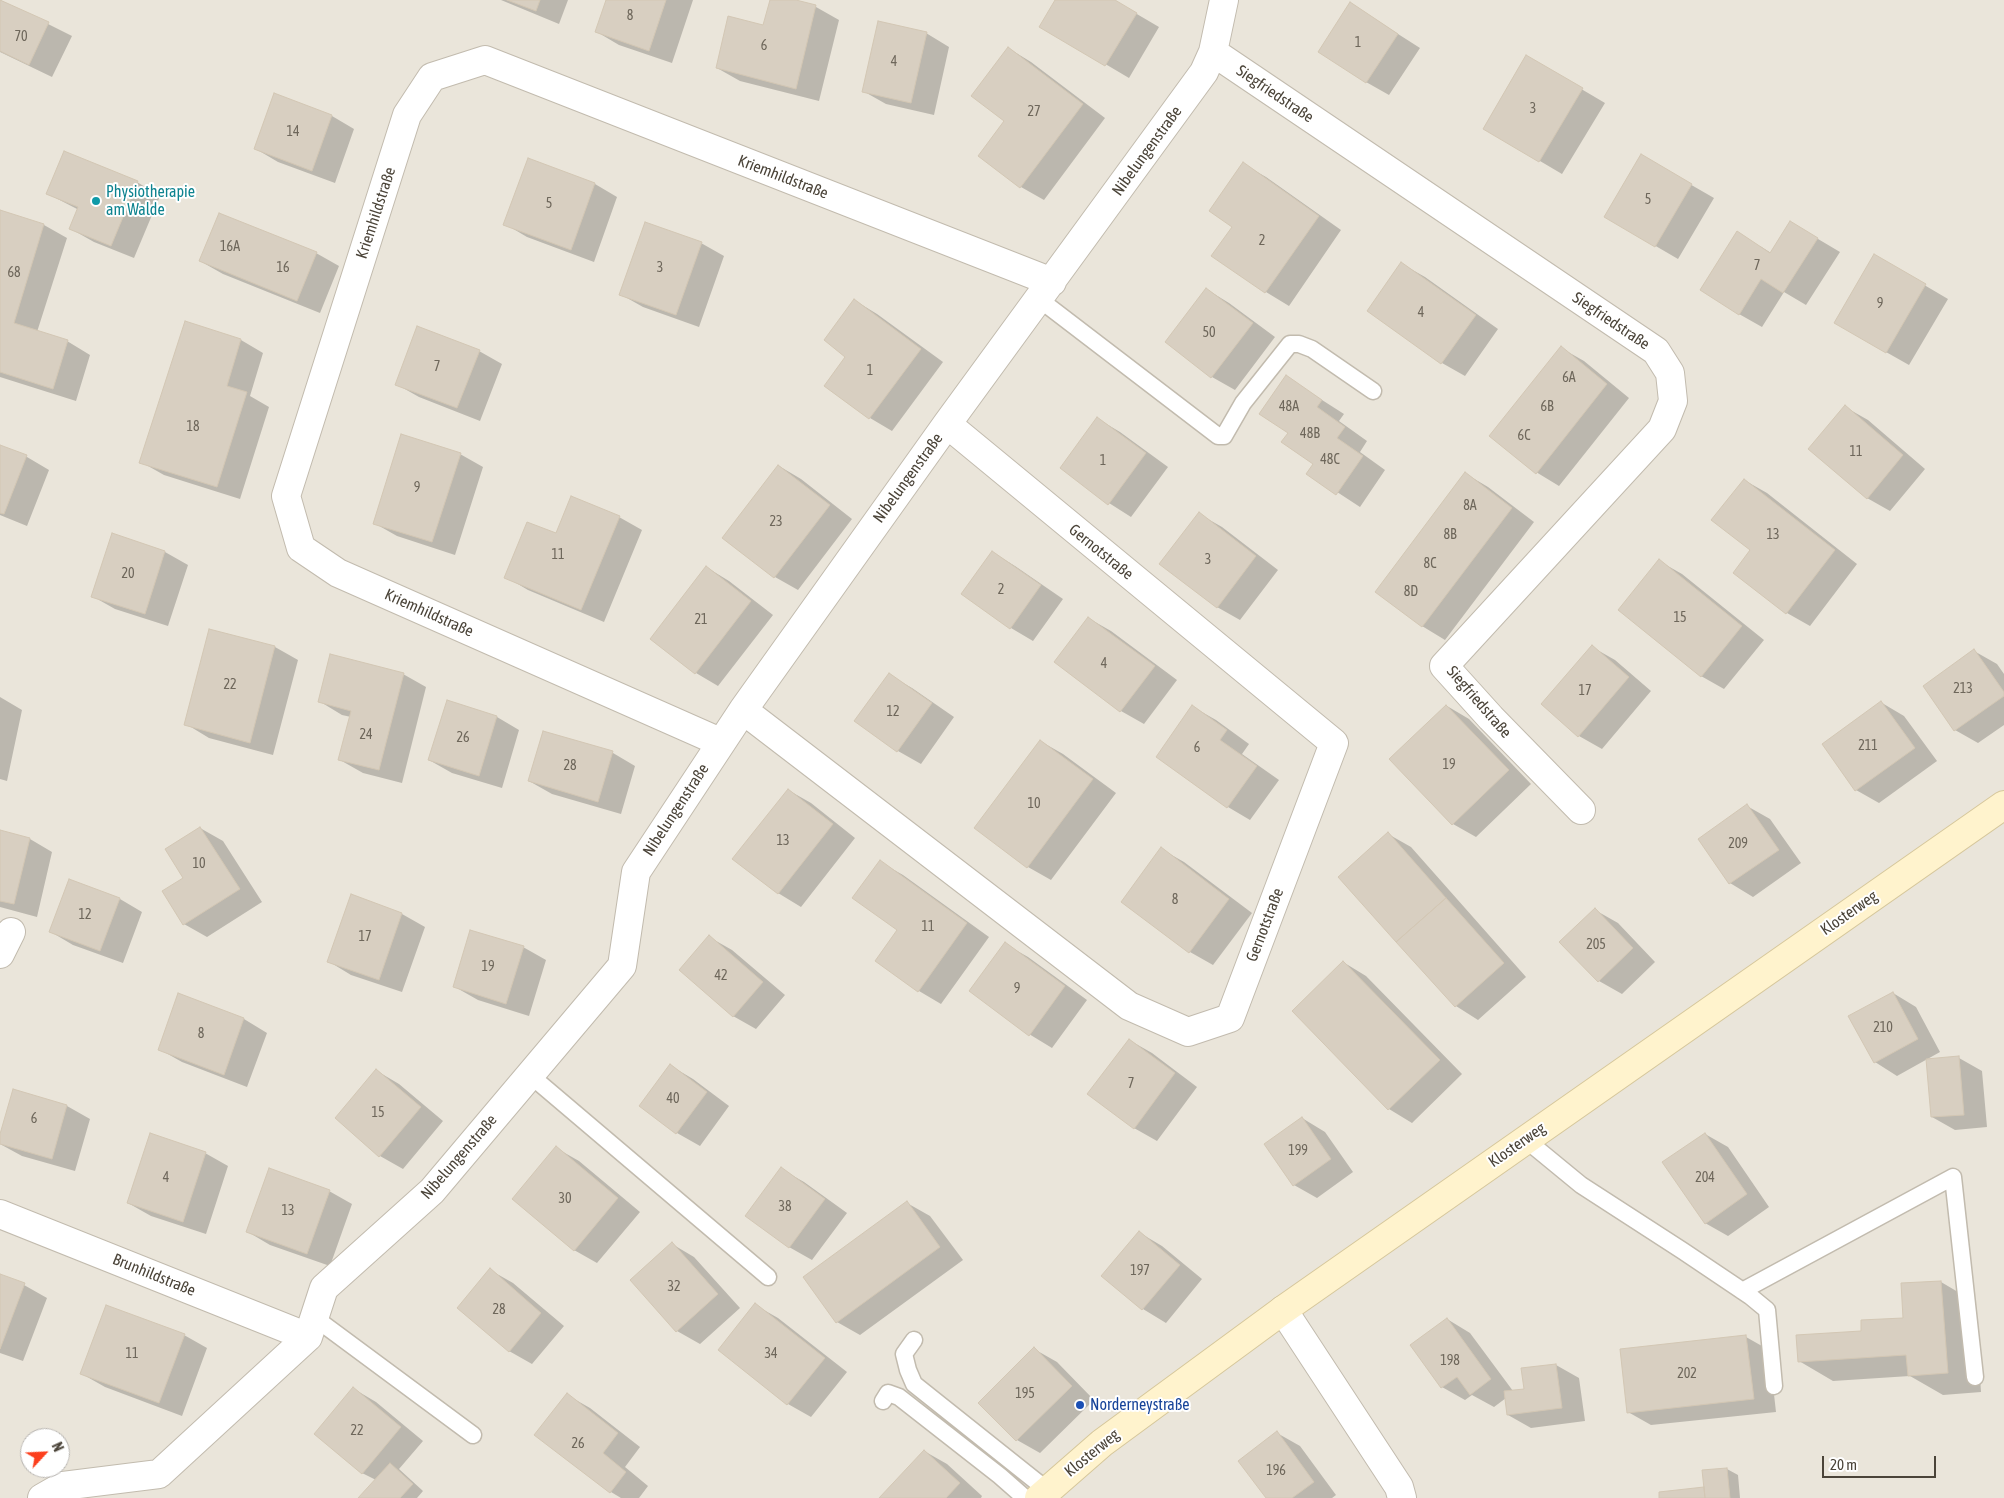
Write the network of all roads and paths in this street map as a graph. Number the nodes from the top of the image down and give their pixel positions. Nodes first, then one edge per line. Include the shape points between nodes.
1 (1224, 0) edge
2 (1213, 52) junction
3 (1046, 290) junction
4 (1373, 391) dead end
5 (947, 424) junction
6 (743, 710) junction
7 (720, 742) junction
8 (2004, 805) edge
9 (1581, 810) dead end
10 (530, 1075) junction
11 (1525, 1139) junction
12 (0, 1214) edge
13 (768, 1278) dead end
14 (1742, 1291) junction
15 (1283, 1310) junction
16 (311, 1327) junction
17 (914, 1340) dead end
18 (1975, 1377) dead end
19 (1774, 1386) dead end
20 (883, 1401) dead end
21 (473, 1435) dead end
22 (1037, 1495) edge
23 (42, 1498) edge
24 (1402, 1498) edge

1 - 2 street, Nibelungenstraße
2 - 3 street, Nibelungenstraße via 1204,72
2 - 9 street, Siegfriedstraße via 1656,352 1670,373 1673,401 1662,429 1444,666
3 - 4 lane via 1218,436 1224,436 1244,403 1290,344 1312,349
3 - 5 street, Nibelungenstraße
3 - 7 street, Kriemhildstraße via 485,60 432,76 407,115 286,496 301,548 338,573
5 - 6 street, Nibelungenstraße
5 - 6 street, Gernotstraße via 1334,743 1230,1018 1188,1032 1129,1006
6 - 7 street, Nibelungenstraße
7 - 10 street, Nibelungenstraße via 636,872 622,966
8 - 11 street, Klosterweg
10 - 13 lane
10 - 16 street, Nibelungenstraße via 432,1191 324,1288
11 - 14 lane via 1581,1185
11 - 15 street, Klosterweg
12 - 16 street, Brunhildstraße
14 - 18 lane via 1953,1177
14 - 19 lane via 1766,1310
15 - 22 street, Klosterweg
15 - 24 street via 1399,1487
16 - 21 lane
16 - 23 street via 159,1474 63,1486
17 - 22 lane via 904,1354 914,1384
20 - 22 lane via 888,1393 898,1397 992,1469

